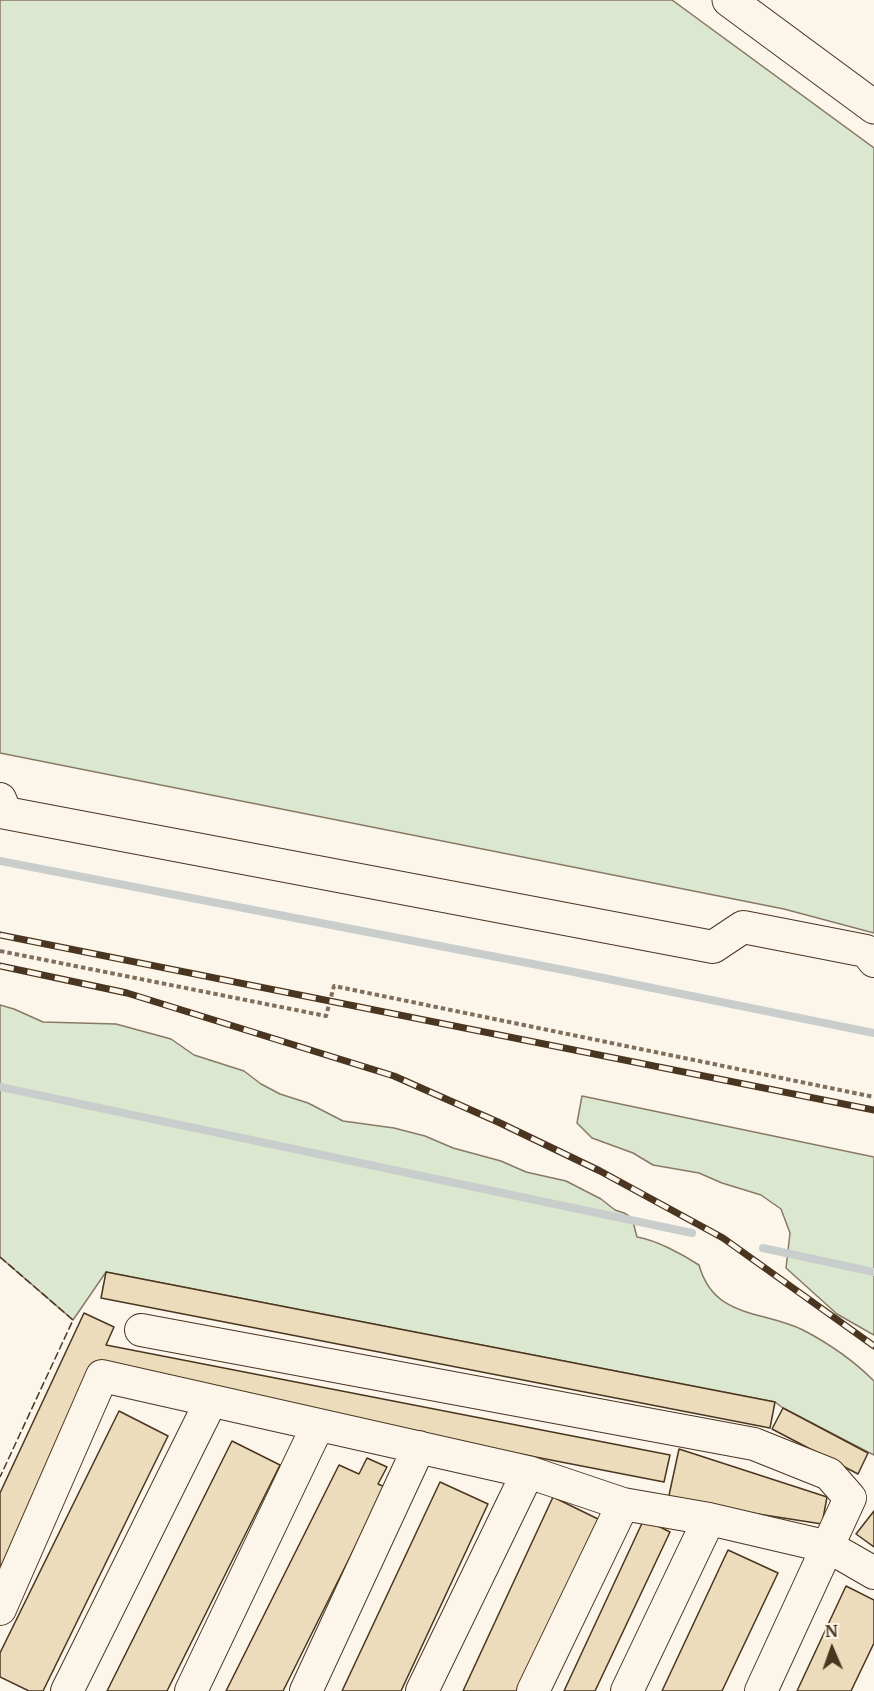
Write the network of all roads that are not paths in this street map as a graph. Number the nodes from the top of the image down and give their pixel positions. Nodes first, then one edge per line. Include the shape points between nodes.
1 (729, 0) edge
2 (874, 107) edge
3 (0, 799) edge
4 (874, 961) edge
5 (141, 1330) dead end
6 (211, 1401) junction
7 (318, 1425) junction
8 (419, 1447) junction
9 (528, 1472) junction
10 (622, 1504) junction
11 (709, 1520) junction
12 (829, 1546) junction
13 (874, 1573) edge
14 (0, 1609) edge
15 (67, 1691) edge
16 (191, 1691) edge
17 (306, 1691) edge
18 (422, 1691) edge
19 (533, 1691) edge
20 (627, 1691) edge
21 (761, 1691) edge

1 - 2 main road
3 - 4 lane via 6,813 713,947 743,927 866,951
5 - 12 lane via 754,1443 829,1474 850,1498
6 - 7 lane
6 - 14 lane via 102,1376
6 - 15 lane
7 - 8 lane
7 - 16 lane
8 - 9 lane
8 - 17 lane
9 - 10 lane
9 - 18 lane
10 - 11 lane
10 - 19 lane
11 - 12 lane
11 - 20 lane
12 - 13 lane
12 - 21 lane

